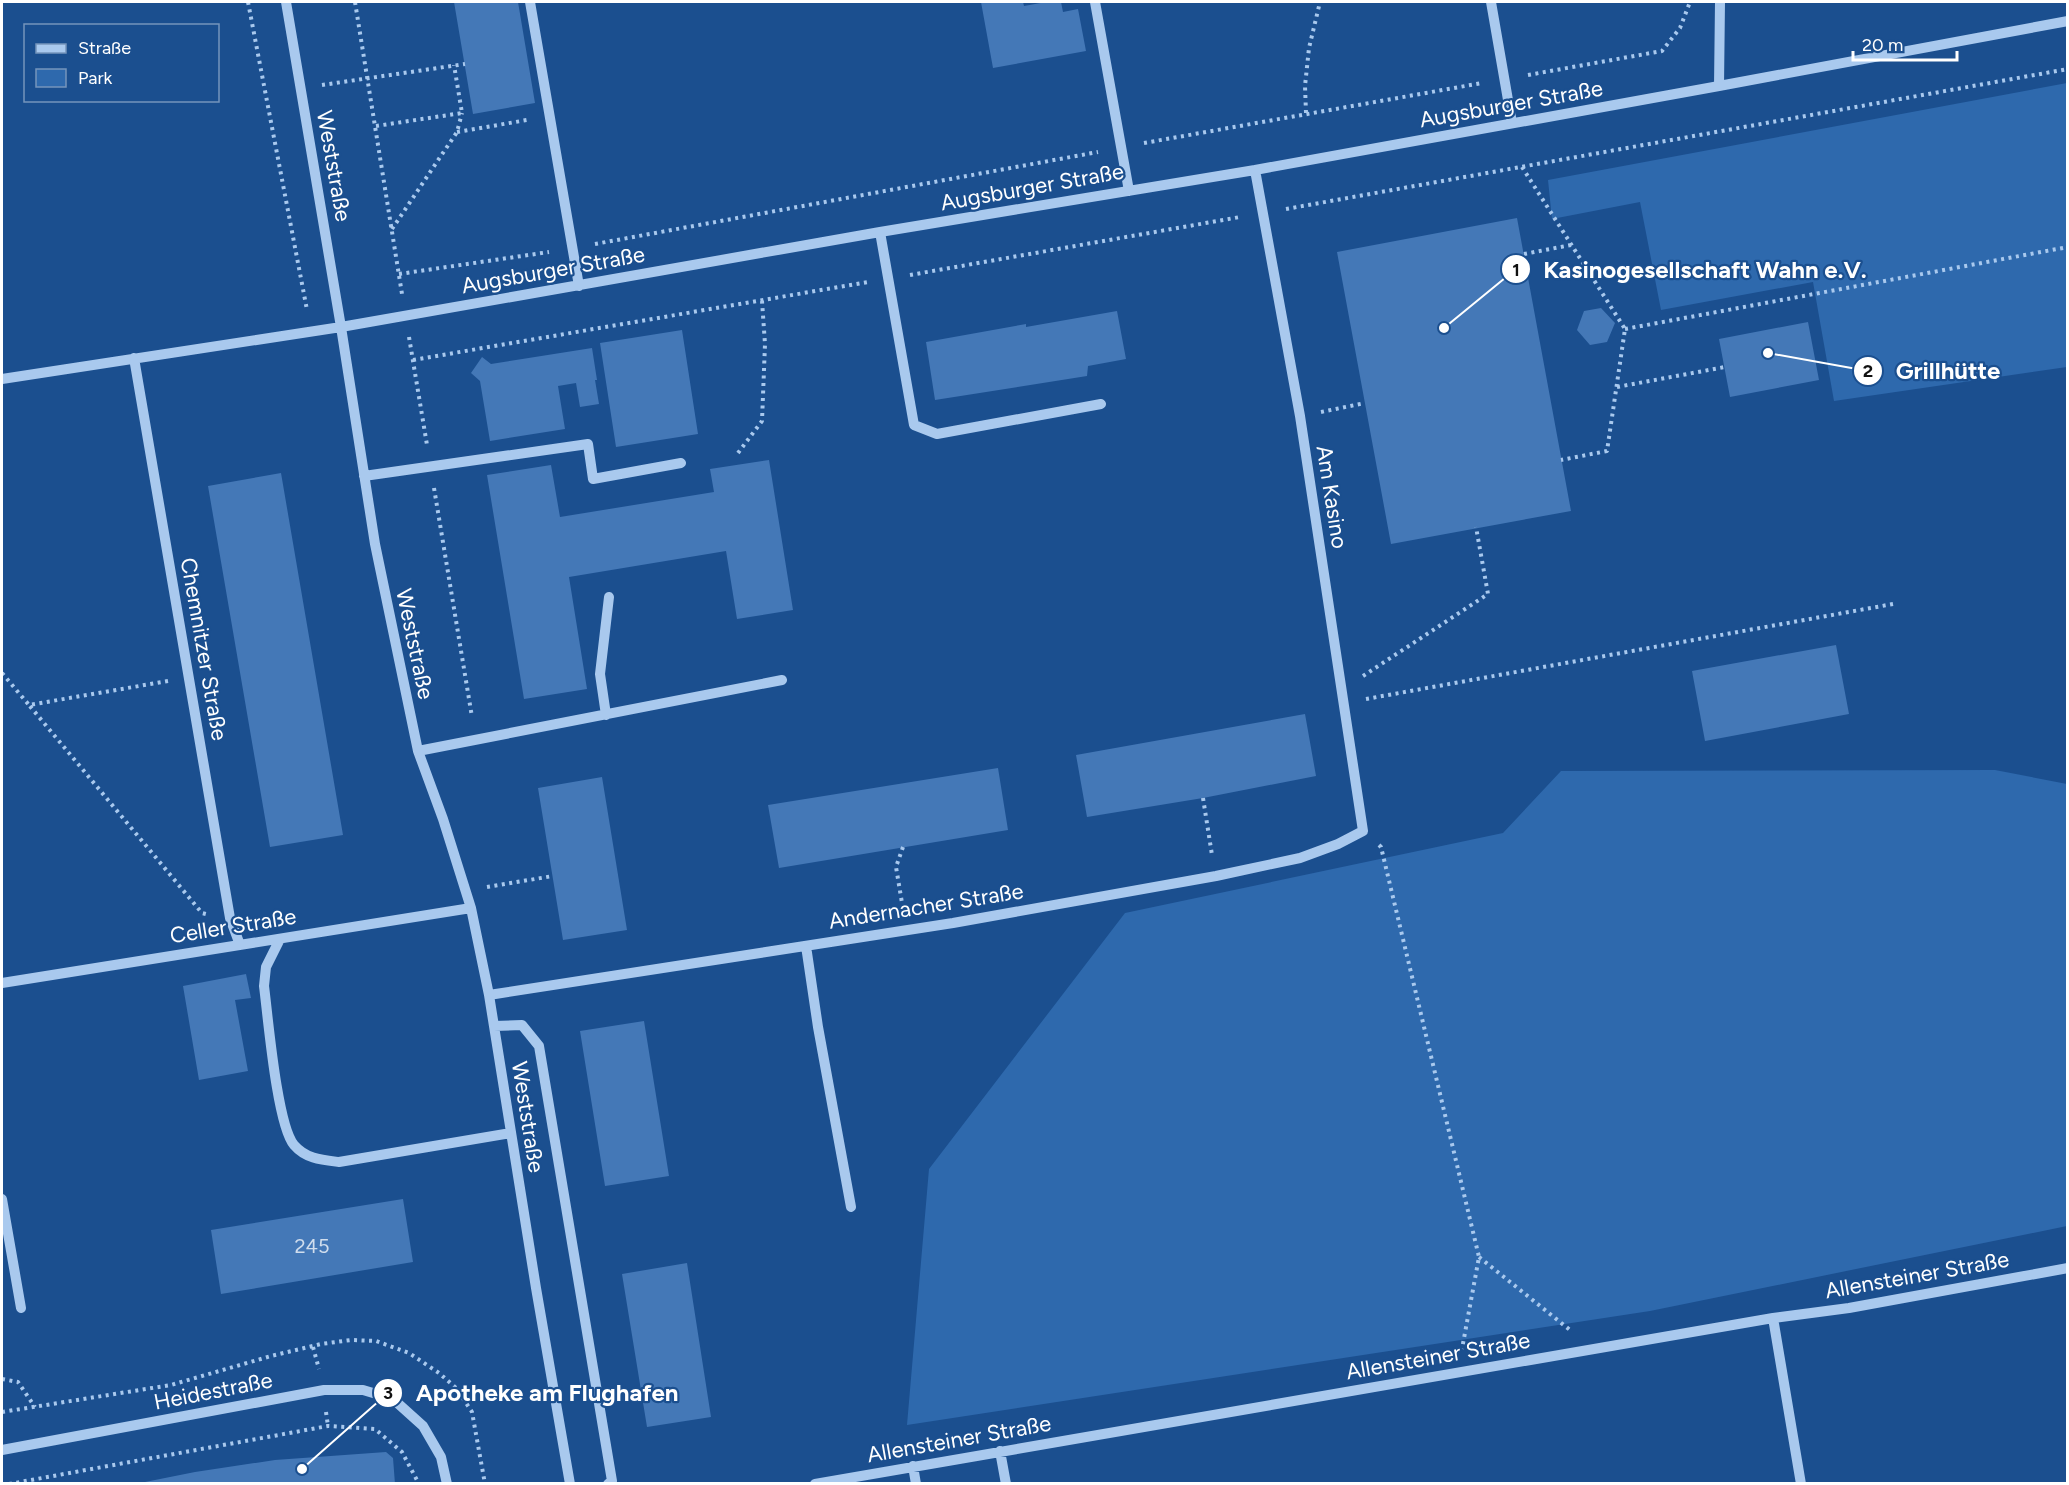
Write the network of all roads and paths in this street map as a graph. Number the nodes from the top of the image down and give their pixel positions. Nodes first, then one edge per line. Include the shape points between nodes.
1 (248, 2) edge
2 (286, 2) edge
3 (355, 2) edge
4 (530, 2) edge
5 (1095, 2) edge
6 (1320, 2) edge
7 (1491, 2) edge
8 (1690, 2) edge
9 (1720, 2) edge
10 (2067, 21) edge
11 (465, 64) dead end
12 (454, 65) junction
13 (368, 79) junction
14 (1505, 80) junction
15 (1719, 86) junction
16 (301, 88) junction
17 (462, 113) junction
18 (1306, 113) junction
19 (550, 116) junction
20 (1512, 123) junction
21 (376, 126) junction
22 (457, 132) junction
23 (1121, 148) junction
24 (1522, 166) dead end
25 (1255, 170) junction
26 (1129, 191) junction
27 (392, 229) junction
28 (880, 232) junction
29 (1572, 245) junction
30 (2067, 247) edge
31 (572, 248) junction
32 (1524, 254) dead end
33 (399, 274) junction
34 (579, 286) junction
35 (762, 301) dead end
36 (406, 316) junction
37 (341, 327) junction
38 (1625, 328) junction
39 (311, 332) junction
40 (134, 358) junction
41 (1725, 367) dead end
42 (2, 379) edge
43 (1617, 387) junction
44 (1365, 403) dead end
45 (1101, 404) dead end
46 (1300, 416) junction
47 (738, 453) dead end
48 (1562, 460) dead end
49 (681, 463) dead end
50 (430, 466) junction
51 (364, 476) junction
52 (1476, 527) dead end
53 (609, 597) dead end
54 (1893, 604) dead end
55 (2, 673) edge
56 (189, 678) junction
57 (782, 680) dead end
58 (1342, 689) junction
59 (1344, 703) junction
60 (29, 705) junction
61 (606, 715) junction
62 (476, 741) junction
63 (418, 751) junction
64 (1203, 798) dead end
65 (1363, 831) junction
66 (903, 847) dead end
67 (552, 876) dead end
68 (1216, 876) junction
69 (465, 891) junction
70 (471, 908) junction
71 (230, 918) junction
72 (907, 930) junction
73 (280, 939) junction
74 (240, 945) junction
75 (806, 946) junction
76 (2, 983) edge
77 (489, 995) junction
78 (494, 1026) junction
79 (512, 1134) junction
80 (2, 1199) edge
81 (851, 1207) dead end
82 (1479, 1257) junction
83 (2067, 1268) edge
84 (21, 1308) dead end
85 (1773, 1318) junction
86 (1594, 1350) junction
87 (1458, 1373) junction
88 (2, 1379) edge
89 (35, 1407) dead end
90 (2, 1450) edge
91 (1000, 1451) junction
92 (913, 1466) junction
93 (9, 1484) edge
94 (419, 1484) edge
95 (447, 1484) edge
96 (570, 1484) edge
97 (608, 1484) edge
98 (815, 1484) edge
99 (916, 1484) edge
100 (1006, 1484) edge
101 (1801, 1484) edge

1 - 39 path
2 - 16 street, Weststraße
3 - 13 path
4 - 19 street
5 - 23 street
6 - 18 path via 1309,48
7 - 14 street
8 - 14 path via 1680,28 1662,51
9 - 15 street
10 - 15 street, Augsburger Straße
11 - 12 path
12 - 13 path
12 - 17 path
13 - 16 path
13 - 21 path
14 - 18 path
14 - 20 street
15 - 20 street, Augsburger Straße
16 - 37 street, Weststraße
17 - 21 path
17 - 22 path
18 - 23 path
19 - 22 path
19 - 31 street
20 - 25 street, Augsburger Straße
21 - 27 path
22 - 27 path
23 - 26 street
23 - 31 path
24 - 29 path
25 - 26 street, Augsburger Straße
25 - 46 street, Am Kasino
26 - 28 street, Augsburger Straße
27 - 33 path
28 - 34 street, Augsburger Straße
28 - 45 street via 914,425 937,434
29 - 32 path
29 - 38 path
30 - 38 path
31 - 33 path
31 - 34 street
33 - 36 path
34 - 36 street, Augsburger Straße
35 - 47 path via 762,421
36 - 37 street, Augsburger Straße
36 - 50 path
37 - 39 street, Augsburger Straße
37 - 51 street, Weststraße
38 - 43 path
39 - 40 street, Augsburger Straße
40 - 42 street, Augsburger Straße
40 - 56 street, Chemnitzer Straße
41 - 43 path
43 - 48 path via 1607,451
44 - 46 path
46 - 58 street, Am Kasino
49 - 50 street via 593,479 588,444
50 - 51 street
50 - 62 path
51 - 63 street, Weststraße
52 - 58 path via 1488,594
53 - 61 street via 600,674
54 - 59 path
55 - 60 path
56 - 60 path
56 - 71 street, Chemnitzer Straße
57 - 61 street
58 - 59 street, Am Kasino
59 - 65 street, Am Kasino
60 - 71 path via 202,914
61 - 62 street
62 - 63 street
63 - 69 street, Weststraße
64 - 68 path
65 - 68 street, Andernacher Straße via 1300,858
65 - 82 path via 1381,847
66 - 72 path via 896,867
67 - 69 path
68 - 72 street, Andernacher Straße
69 - 70 street, Weststraße
70 - 73 street, Celler Straße
70 - 77 street, Weststraße
71 - 74 street, Chemnitzer Straße
72 - 75 street, Andernacher Straße
73 - 74 street, Celler Straße
73 - 79 street via 266,967 264,986 282,1117 293,1144 311,1159 339,1162
74 - 76 street, Celler Straße
75 - 77 street, Andernacher Straße
75 - 81 street
77 - 78 street, Weststraße
78 - 79 street, Weststraße
78 - 97 street via 522,1025 539,1046 612,1481
79 - 96 street, Weststraße
80 - 84 street
82 - 86 path
82 - 87 path
83 - 85 street, Allensteiner Straße
85 - 86 street, Allensteiner Straße
85 - 101 street
86 - 87 street, Allensteiner Straße
87 - 91 street, Allensteiner Straße
88 - 89 path via 18,1382
90 - 95 street, Heidestraße via 324,1390 363,1390 393,1399 423,1426 441,1457
91 - 92 street, Allensteiner Straße
91 - 100 street
92 - 98 street, Allensteiner Straße
92 - 99 street
93 - 94 path via 328,1426 375,1429 402,1452

